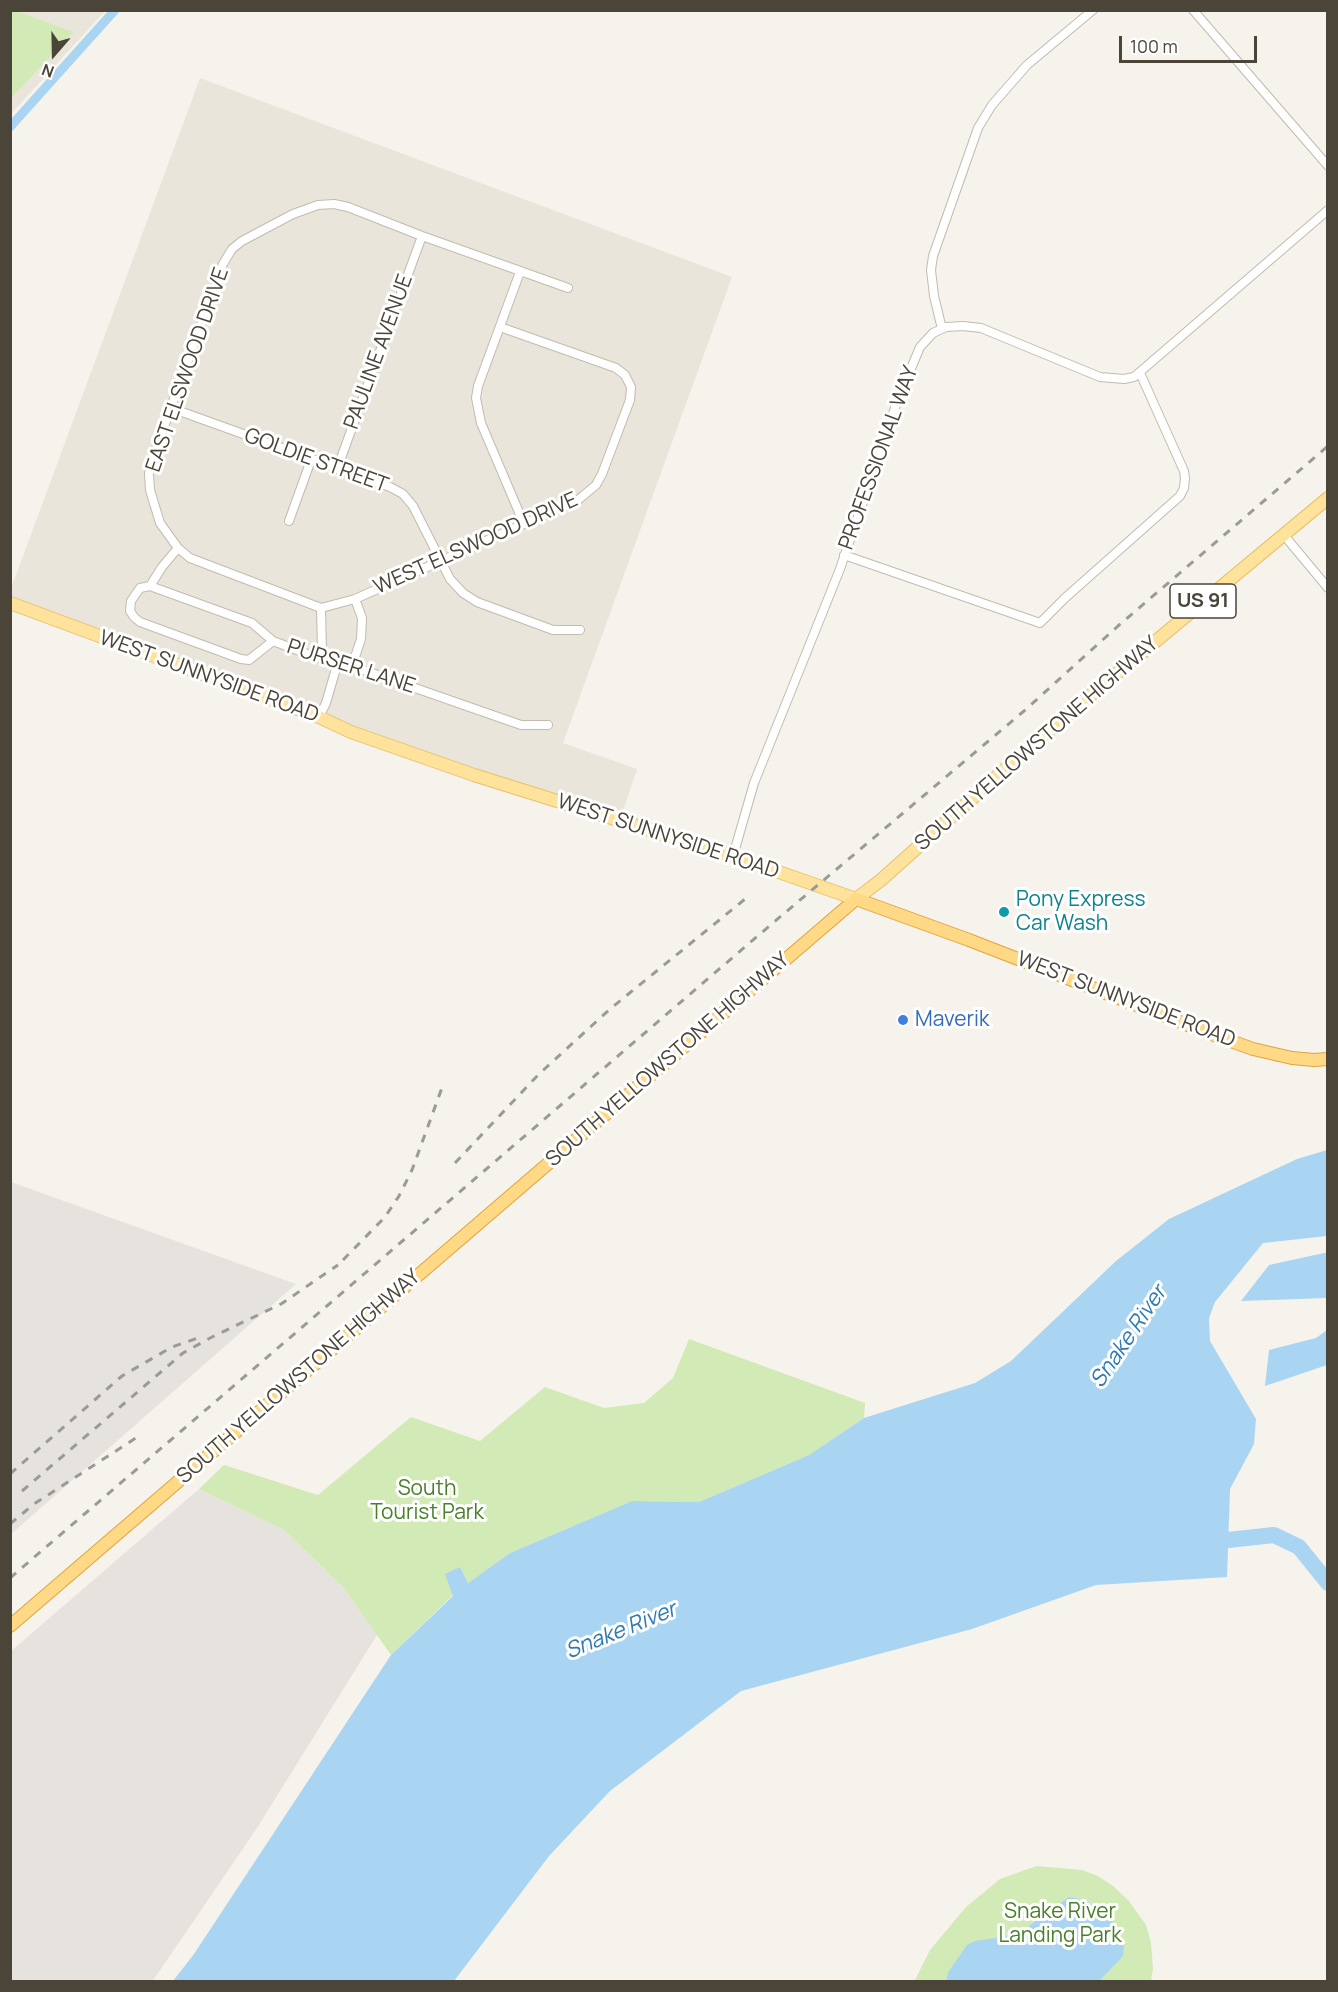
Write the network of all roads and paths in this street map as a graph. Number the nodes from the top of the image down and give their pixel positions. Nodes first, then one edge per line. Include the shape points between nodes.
1 (1093, 10) edge
2 (1194, 10) edge
3 (1328, 166) edge
4 (1328, 210) edge
5 (422, 236) junction
6 (520, 272) junction
7 (568, 288) dead end
8 (500, 327) junction
9 (942, 329) junction
10 (1140, 374) junction
11 (171, 408) junction
12 (311, 460) junction
13 (337, 469) junction
14 (1328, 498) edge
15 (289, 521) dead end
16 (524, 524) junction
17 (1283, 534) junction
18 (178, 548) junction
19 (844, 555) junction
20 (441, 559) junction
21 (150, 586) junction
22 (1328, 588) edge
23 (355, 599) junction
24 (10, 603) edge
25 (321, 608) junction
26 (580, 630) dead end
27 (273, 641) junction
28 (337, 665) junction
29 (352, 666) junction
30 (319, 717) junction
31 (548, 725) dead end
32 (733, 856) junction
33 (856, 899) junction
34 (1328, 1059) edge
35 (10, 1626) edge

1 - 9 street via 1027,65 992,105 978,128 933,256 934,296
2 - 3 street
4 - 10 street
5 - 6 street, EAST ELSWOOD DRIVE
5 - 11 street, EAST ELSWOOD DRIVE via 334,204 293,214 242,241 223,264
5 - 13 street, PAULINE AVENUE
6 - 7 street, EAST ELSWOOD DRIVE
6 - 8 street
8 - 16 street via 476,398 481,423
8 - 16 street, WEST ELSWOOD DRIVE via 615,368 625,375 631,387 630,400 596,484 578,500
9 - 10 street via 981,328 1100,377 1124,379
9 - 19 street, PROFESSIONAL WAY via 920,347
10 - 19 street via 1184,471 1184,488 1180,496 1040,623
11 - 12 street, GOLDIE STREET
11 - 18 street, EAST ELSWOOD DRIVE via 153,457 149,482 160,523
12 - 13 street, GOLDIE STREET
12 - 15 street
13 - 20 street, GOLDIE STREET via 403,494
14 - 17 main road, SOUTH YELLOWSTONE HIGHWAY / US 91
16 - 20 street, WEST ELSWOOD DRIVE
17 - 22 street
17 - 33 main road, SOUTH YELLOWSTONE HIGHWAY / US 91
18 - 21 street
18 - 25 street, EAST ELSWOOD DRIVE via 201,564
19 - 32 street, PROFESSIONAL WAY via 754,783
20 - 23 street, WEST ELSWOOD DRIVE
20 - 26 street, GOLDIE STREET via 450,579 477,602 553,630
21 - 27 street via 252,623
21 - 27 street, PURSER LANE via 140,588 131,602 130,611 140,622 241,659 249,660
23 - 25 street
23 - 29 street via 362,618 361,639
24 - 30 main road, WEST SUNNYSIDE ROAD
25 - 28 street via 322,651
27 - 28 street, PURSER LANE
28 - 29 street, PURSER LANE
28 - 30 street
29 - 31 street, PURSER LANE via 521,725
30 - 32 main road, WEST SUNNYSIDE ROAD via 474,775
32 - 33 main road, WEST SUNNYSIDE ROAD
33 - 34 highway, WEST SUNNYSIDE ROAD via 1253,1049 1292,1058
33 - 35 highway, SOUTH YELLOWSTONE HIGHWAY

